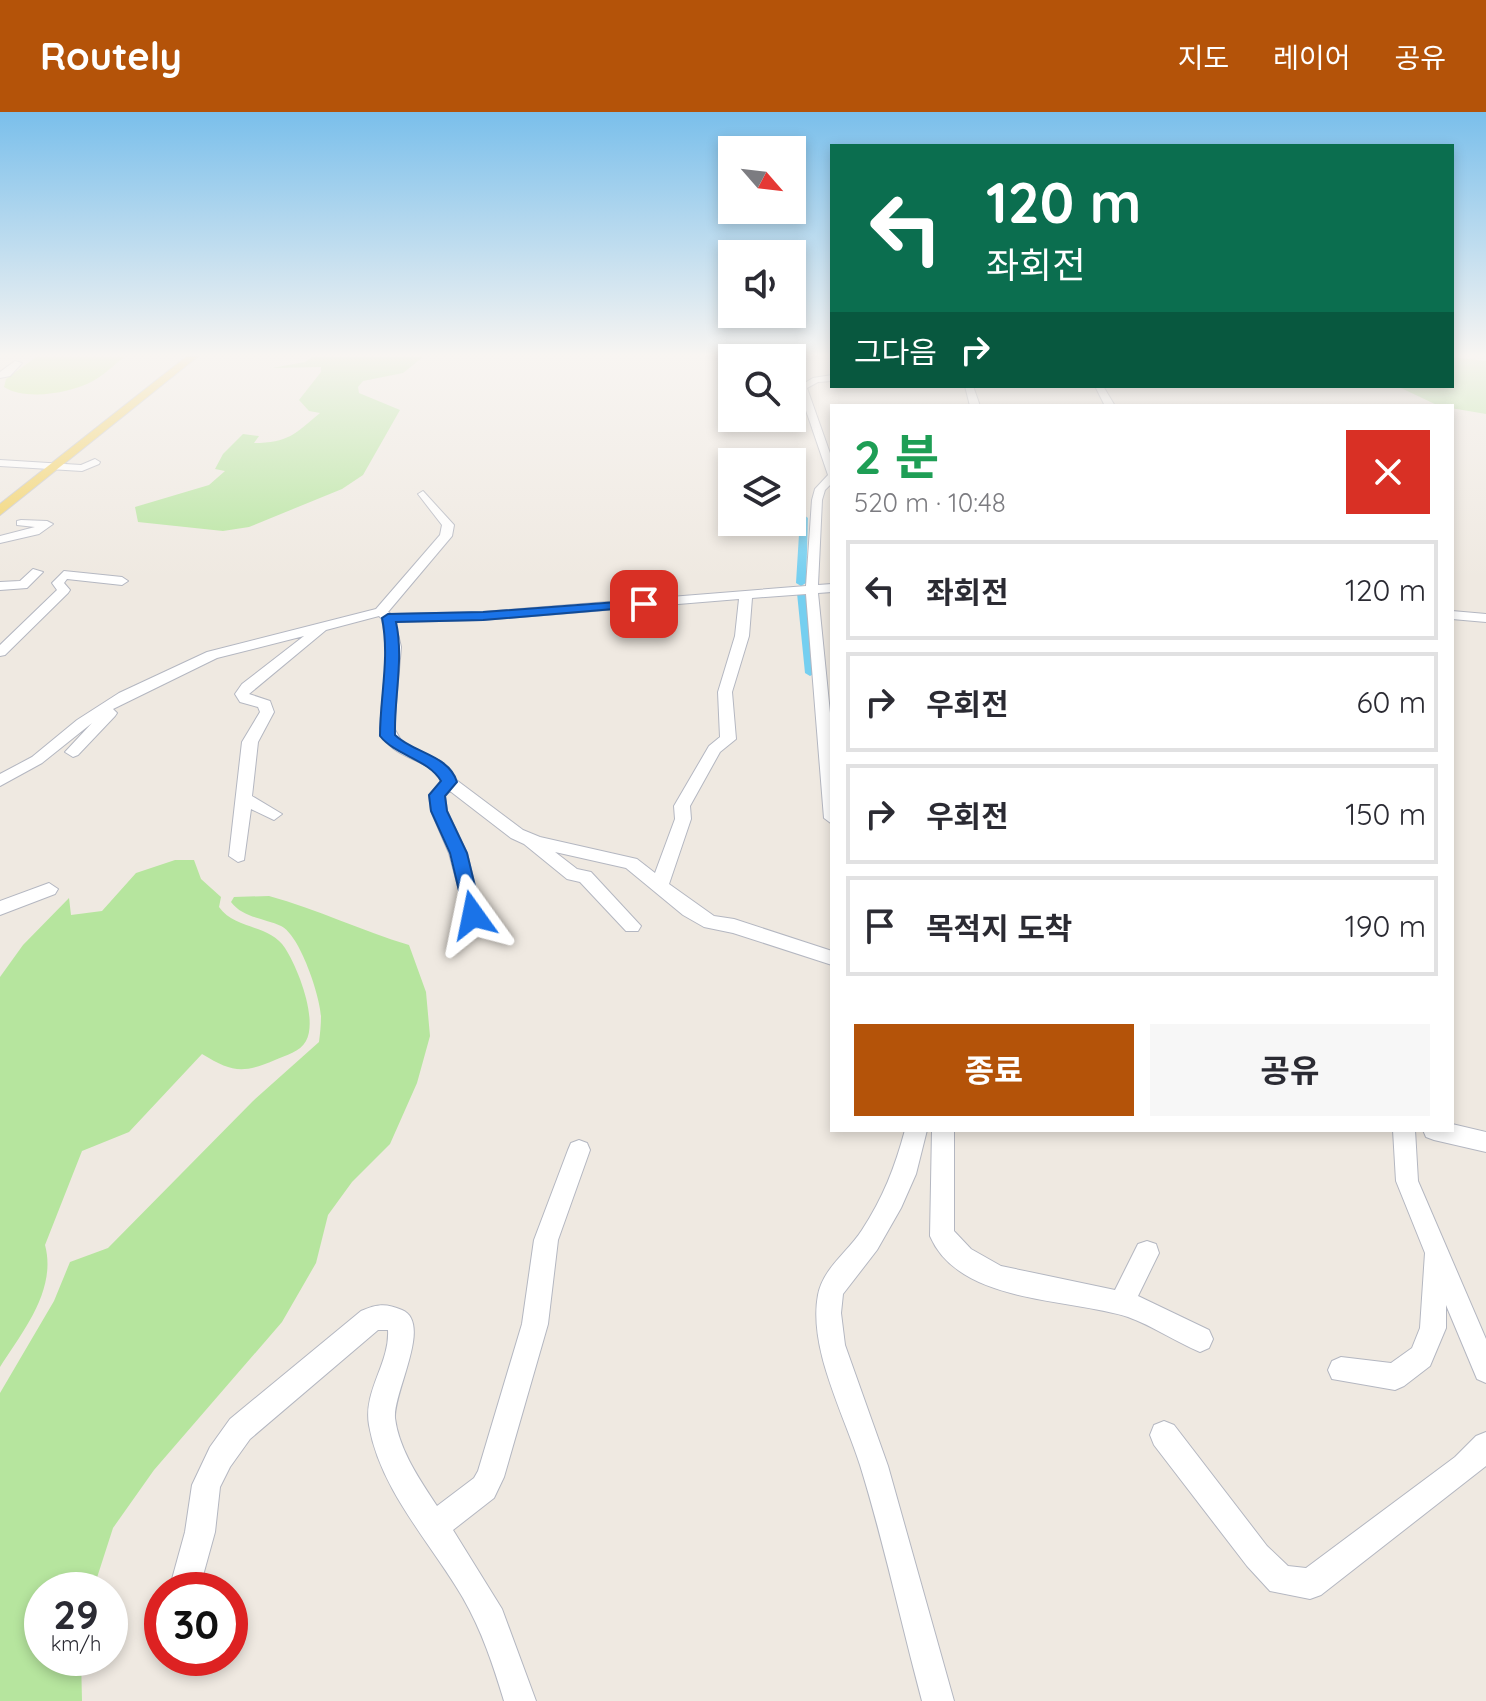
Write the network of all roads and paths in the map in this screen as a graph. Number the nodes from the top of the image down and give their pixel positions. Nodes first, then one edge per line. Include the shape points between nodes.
1 (98, 431) edge
2 (815, 431) edge
3 (95, 462) dead end
4 (0, 463) edge
5 (53, 467) junction
6 (830, 471) edge
7 (830, 478) edge
8 (423, 494) dead end
9 (0, 511) edge
10 (21, 523) dead end
11 (0, 540) edge
12 (37, 572) dead end
13 (122, 581) dead end
14 (0, 586) edge
15 (830, 588) edge
16 (812, 590) junction
17 (746, 596) junction
18 (385, 615) junction
19 (1454, 615) edge
20 (1486, 618) edge
21 (324, 626) junction
22 (0, 652) edge
23 (134, 692) junction
24 (826, 705) edge
25 (73, 752) dead end
26 (830, 771) edge
27 (0, 781) edge
28 (449, 782) junction
29 (246, 799) junction
30 (274, 814) dead end
31 (527, 838) junction
32 (238, 856) dead end
33 (660, 885) junction
34 (49, 889) dead end
35 (0, 908) edge
36 (473, 915) dead end
37 (632, 926) dead end
38 (830, 957) edge
39 (916, 1132) edge
40 (943, 1132) edge
41 (1404, 1132) edge
42 (1443, 1132) edge
43 (1486, 1142) edge
44 (579, 1150) dead end
45 (1147, 1253) dead end
46 (1436, 1253) junction
47 (1121, 1304) junction
48 (1200, 1339) dead end
49 (1341, 1370) dead end
50 (1486, 1370) edge
51 (1164, 1435) dead end
52 (1486, 1446) edge
53 (435, 1526) junction
54 (189, 1572) edge
55 (520, 1701) edge
56 (938, 1701) edge

1 - 5 main road
2 - 6 street
3 - 5 street via 82,468
4 - 5 street
5 - 9 main road
7 - 16 street via 817,500
8 - 18 street via 448,525 446,536
10 - 11 street via 47,524 30,536
12 - 14 street via 23,585
13 - 22 street via 64,575 58,583 64,590
15 - 16 street
16 - 17 street
16 - 24 street
17 - 18 street via 483,616
17 - 33 street via 742,636 725,692 728,739 714,749 682,806 683,819
18 - 21 street
18 - 28 street via 394,647 388,736 438,768
19 - 20 street
21 - 23 street via 212,655
21 - 29 street via 242,694 265,704 267,712 250,742
23 - 25 street
23 - 27 street
24 - 26 street
28 - 31 street
28 - 36 street via 437,795 439,811 458,853
29 - 30 street
29 - 32 street
31 - 33 street via 615,858
31 - 37 street via 573,875 585,876
33 - 38 street via 710,922
34 - 35 street
39 - 56 street via 893,1200 831,1291 828,1313 832,1345 874,1466
40 - 47 street via 942,1236 962,1258 998,1278
41 - 46 street via 1407,1181
42 - 43 street
44 - 53 street via 546,1240 535,1324 490,1477 484,1488
45 - 47 street
46 - 49 street via 1433,1328 1421,1357 1395,1377
46 - 50 street
47 - 48 street
51 - 52 street via 1257,1556 1281,1580 1310,1584
53 - 54 street via 411,1491 384,1432 379,1411 403,1333 400,1322 380,1315 240,1429 206,1485
53 - 55 street via 487,1609

